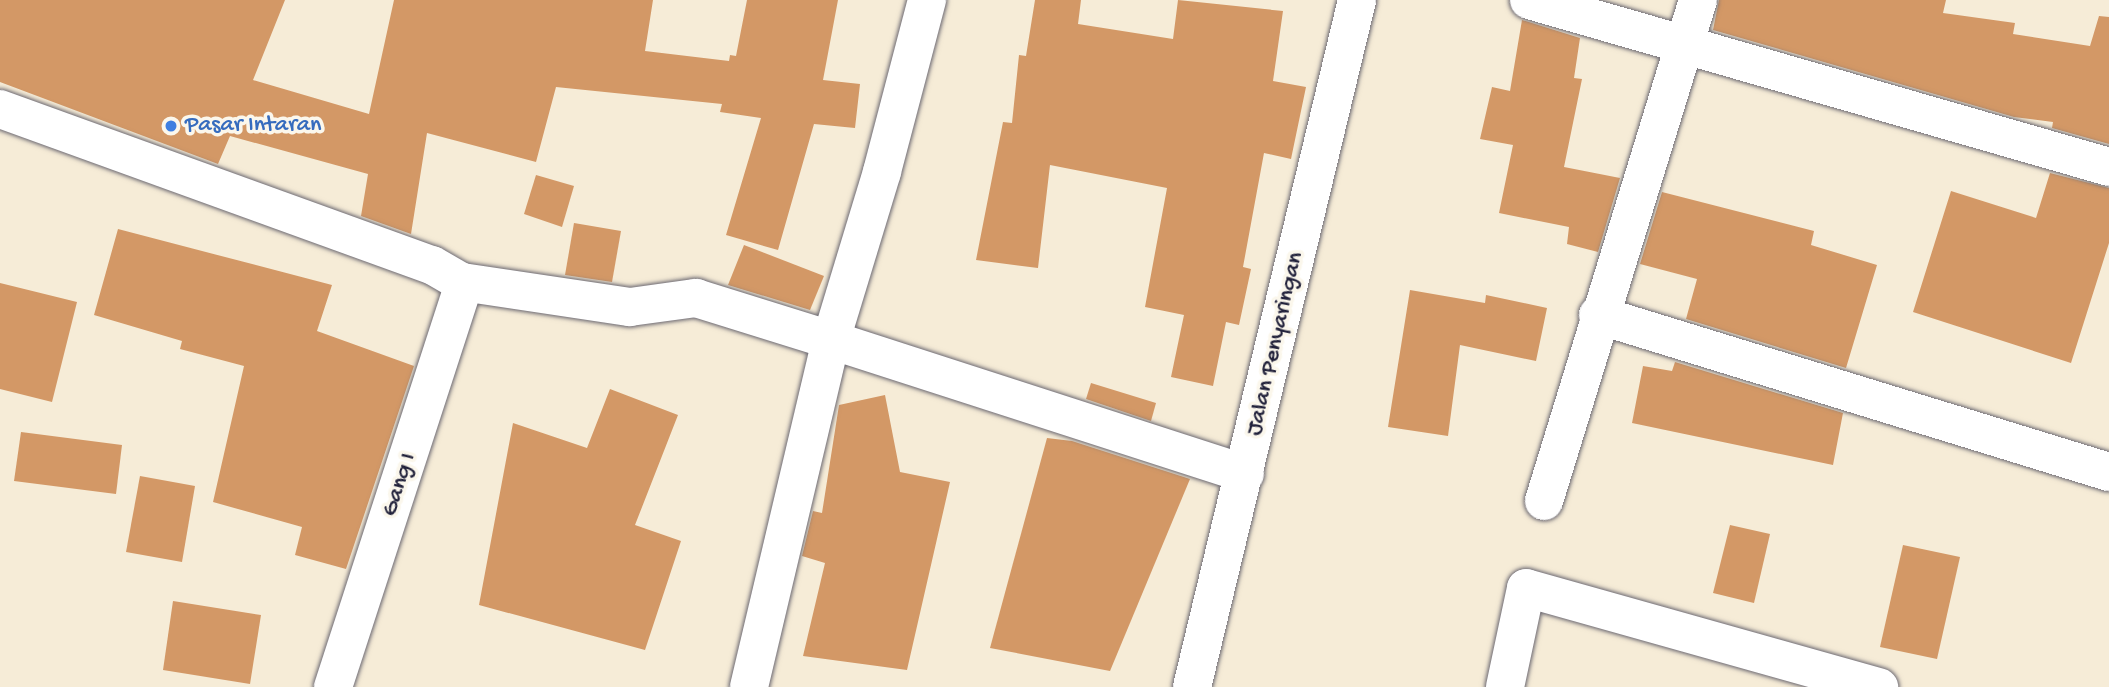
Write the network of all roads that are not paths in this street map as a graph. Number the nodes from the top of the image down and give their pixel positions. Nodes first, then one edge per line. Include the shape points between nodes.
1 (927, 0) edge
2 (1357, 0) edge
3 (1530, 0) edge
4 (1698, 0) edge
5 (1688, 42) junction
6 (0, 109) edge
7 (2109, 167) edge
8 (464, 283) junction
9 (1598, 316) junction
10 (831, 340) junction
11 (2109, 472) edge
12 (1245, 474) junction
13 (1544, 501) dead end
14 (1203, 684) edge
15 (333, 687) edge
16 (749, 687) edge
17 (1506, 687) edge
18 (1878, 687) edge

1 - 10 street
2 - 12 street, Jalan Penyaringan
3 - 5 street
4 - 5 street
5 - 7 street
5 - 9 street
6 - 8 street via 432,265
8 - 10 street via 630,307 696,298
8 - 15 street, Gang I
9 - 11 street
9 - 13 street
10 - 12 street
10 - 16 street
12 - 14 street, Jalan Penyaringan
17 - 18 street via 1526,588

